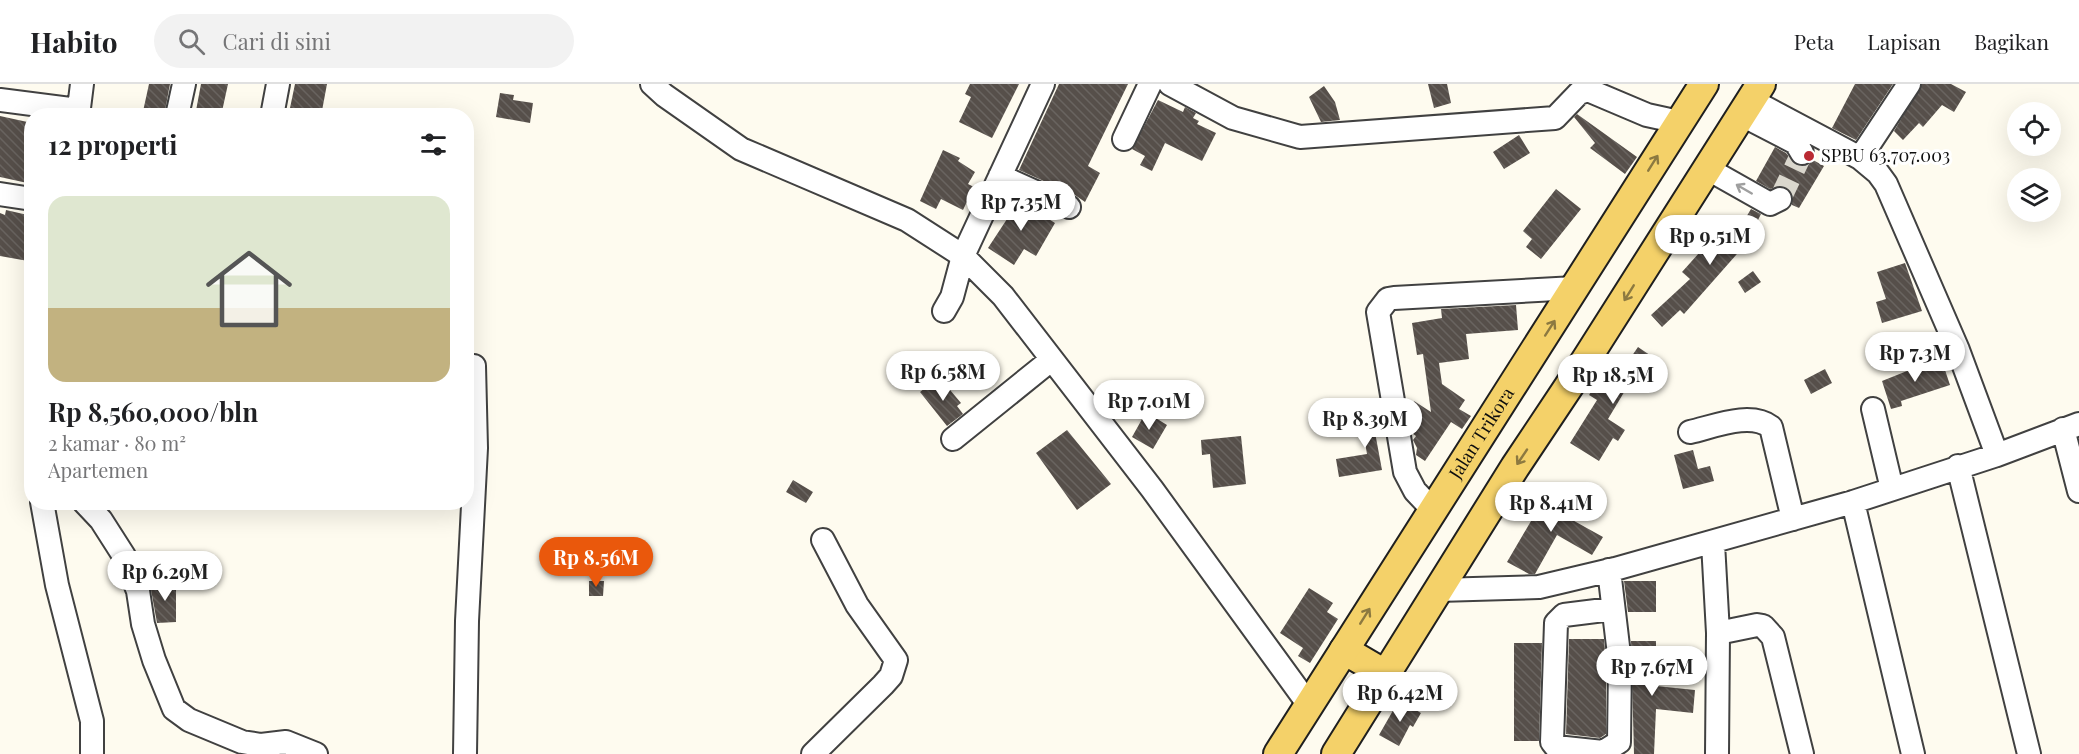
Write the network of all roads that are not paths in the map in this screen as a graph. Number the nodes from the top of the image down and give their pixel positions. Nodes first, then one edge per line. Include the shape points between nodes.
1 (82, 84) edge
2 (184, 84) edge
3 (278, 84) edge
4 (1043, 84) edge
5 (1150, 84) edge
6 (1170, 84) edge
7 (1704, 84) edge
8 (1909, 84) edge
9 (663, 88) edge
10 (0, 100) edge
11 (1751, 100) edge
12 (48, 108) edge
13 (79, 108) edge
14 (179, 108) edge
15 (274, 108) edge
16 (1679, 122) junction
17 (1124, 139) dead end
18 (1802, 153) dead end
19 (1860, 158) junction
20 (1708, 169) junction
21 (1000, 176) junction
22 (0, 194) edge
23 (24, 198) edge
24 (1780, 199) dead end
25 (1069, 207) dead end
26 (963, 256) junction
27 (1575, 288) junction
28 (944, 311) dead end
29 (1051, 360) junction
30 (474, 366) dead end
31 (1873, 409) dead end
32 (2071, 426) edge
33 (1690, 432) dead end
34 (953, 439) dead end
35 (1997, 455) junction
36 (1958, 466) junction
37 (474, 486) edge
38 (1892, 489) junction
39 (2079, 491) edge
40 (1853, 502) junction
41 (43, 510) edge
42 (92, 510) edge
43 (473, 510) edge
44 (1432, 510) junction
45 (1793, 519) junction
46 (823, 540) dead end
47 (1713, 543) junction
48 (1610, 570) junction
49 (1438, 590) junction
50 (1612, 609) junction
51 (1718, 633) junction
52 (1344, 650) junction
53 (1385, 675) junction
54 (1309, 705) junction
55 (92, 754) edge
56 (316, 754) edge
57 (465, 754) edge
58 (813, 754) edge
59 (1278, 754) edge
60 (1336, 754) edge
61 (1717, 754) edge
62 (1802, 754) edge
63 (1913, 754) edge
64 (2029, 754) edge

1 - 13 street
2 - 14 street
3 - 15 street
4 - 21 street
5 - 17 street
6 - 16 street via 1233,118 1300,137 1555,118 1579,93 1587,90 1647,115
7 - 16 main road, Jalan Trikora
8 - 19 street
9 - 26 street via 741,149 907,220
10 - 12 street
11 - 18 street
11 - 19 street
11 - 20 main road
27 -> 16 main road, Jalan Trikora
19 - 35 street via 1886,184 1958,350
24 -> 20 street via 1770,204
20 -> 49 main road
21 - 25 street
21 - 26 street
22 - 23 street
26 - 28 street
26 - 29 street via 1003,296
44 -> 27 main road, Jalan Trikora
27 - 44 street via 1394,298 1382,304 1378,312 1405,472
29 - 34 street
29 - 54 street via 1152,489
30 - 37 street
31 - 38 street
32 - 35 street
32 - 39 street
33 - 45 street via 1751,419 1763,421 1770,427
35 - 36 street
36 - 38 street
36 - 64 street
38 - 40 street
40 - 45 street
40 - 63 street
41 - 55 street via 57,585 92,721
42 - 56 street via 124,556 138,591 154,660 174,709 189,720 242,742 286,742
43 - 57 street
52 -> 44 main road, Jalan Trikora
45 - 47 street
46 - 58 street via 857,605 896,660 883,686
47 - 48 street
47 - 51 street
48 - 49 street via 1539,586
48 - 50 street
49 - 53 main road
50 - 50 street via 1620,663 1618,742 1603,752 1556,747 1552,742 1556,623 1564,615
51 - 61 street
51 - 62 street via 1757,625 1773,637
52 - 53 main road
52 - 54 main road, Jalan Trikora
53 - 60 main road
54 - 59 main road, Jalan Trikora

